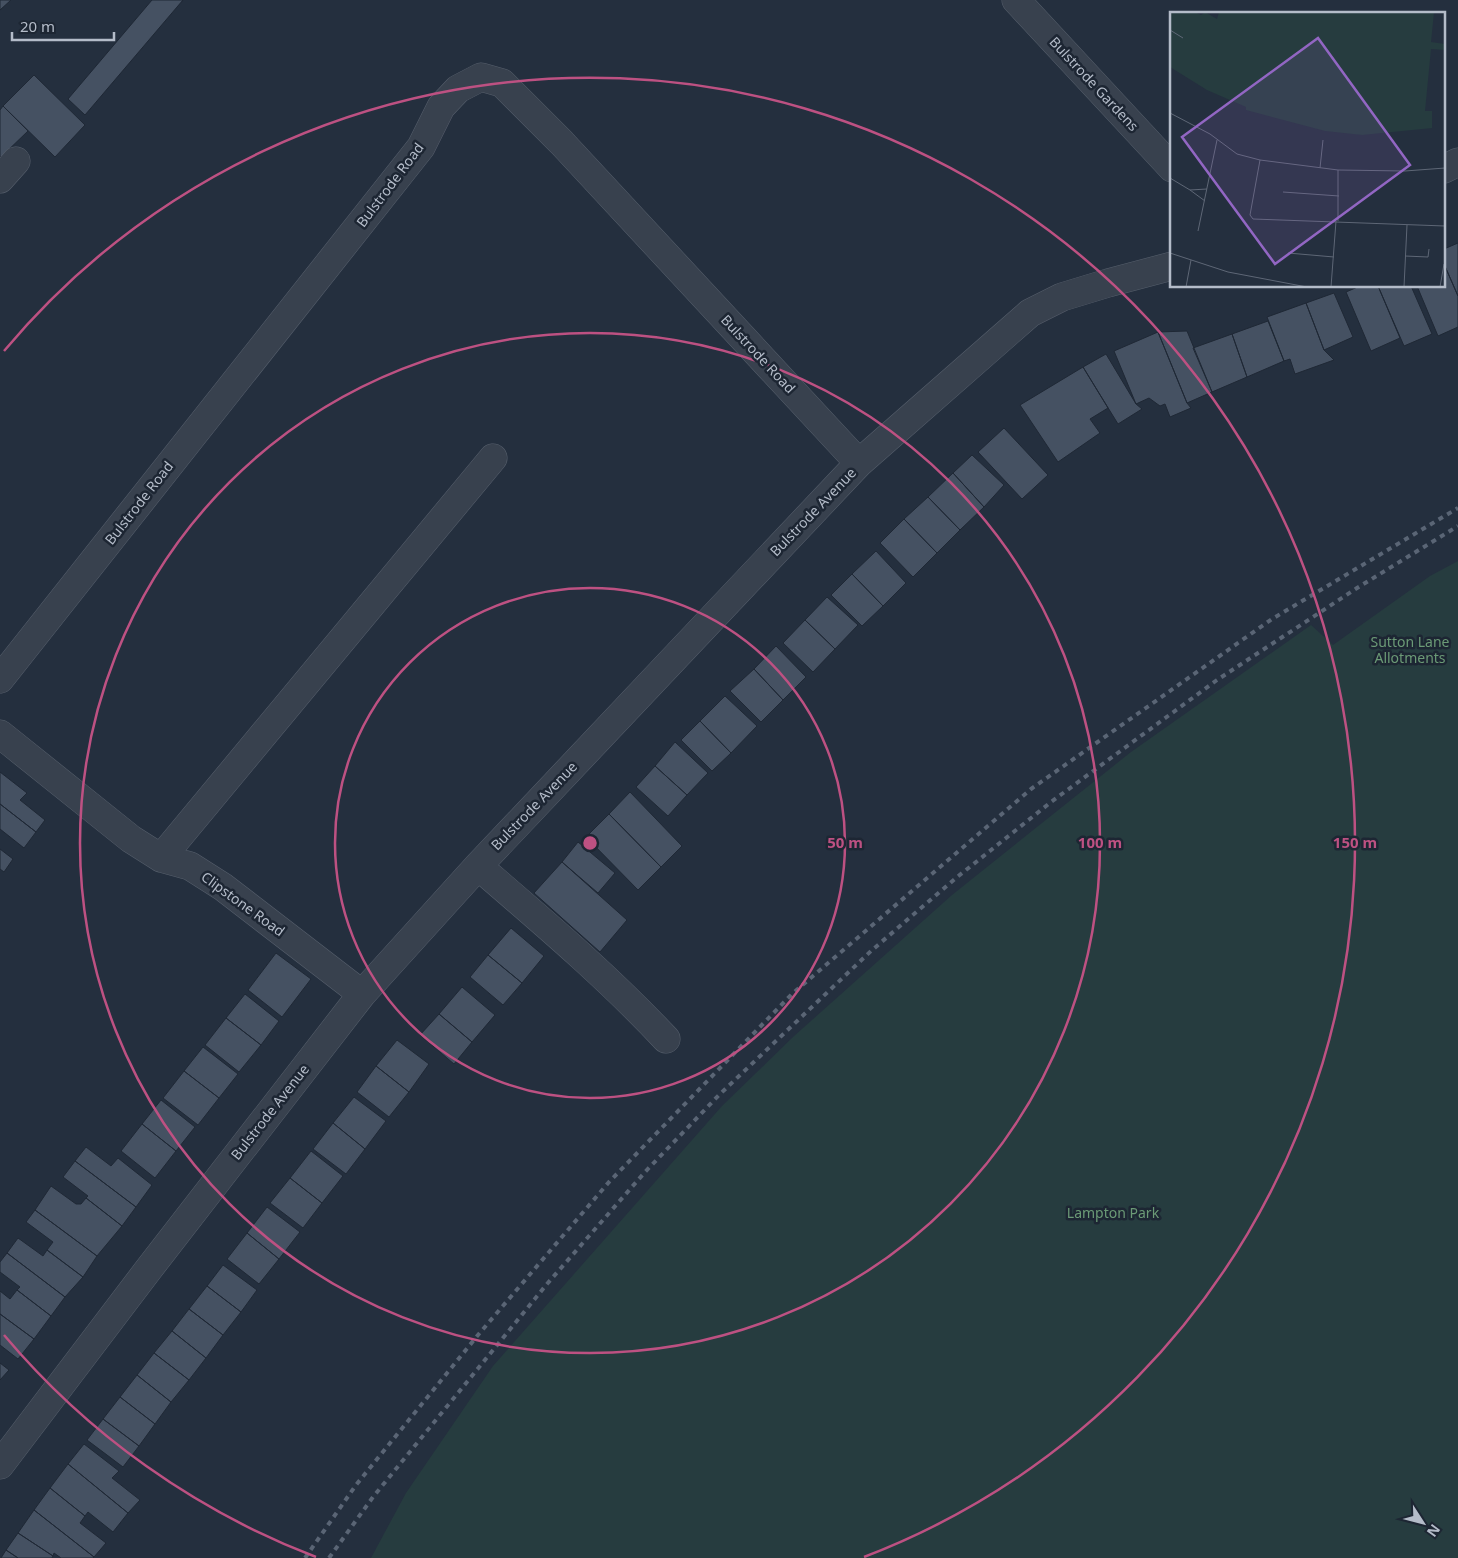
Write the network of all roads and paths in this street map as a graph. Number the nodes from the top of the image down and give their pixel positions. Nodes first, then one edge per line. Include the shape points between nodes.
1 (1016, 0) edge
2 (1458, 162) edge
3 (1170, 166) edge
4 (1446, 168) edge
5 (1170, 267) edge
6 (493, 458) dead end
7 (860, 463) junction
8 (0, 679) edge
9 (0, 734) edge
10 (161, 858) junction
11 (478, 866) junction
12 (362, 994) junction
13 (666, 1039) dead end
14 (0, 1465) edge

1 - 3 street, Bulstrode Gardens
2 - 4 street
5 - 7 street, Bulstrode Avenue via 1062,297 1030,313
6 - 10 street
7 - 8 street, Bulstrode Road via 556,137 502,83 481,77 458,89 441,107 421,147
7 - 11 street, Bulstrode Avenue
9 - 10 street, Clipstone Road via 131,839
10 - 12 street, Clipstone Road via 190,866 223,888
11 - 12 street, Bulstrode Avenue
11 - 13 street via 622,992
12 - 14 street, Bulstrode Avenue

